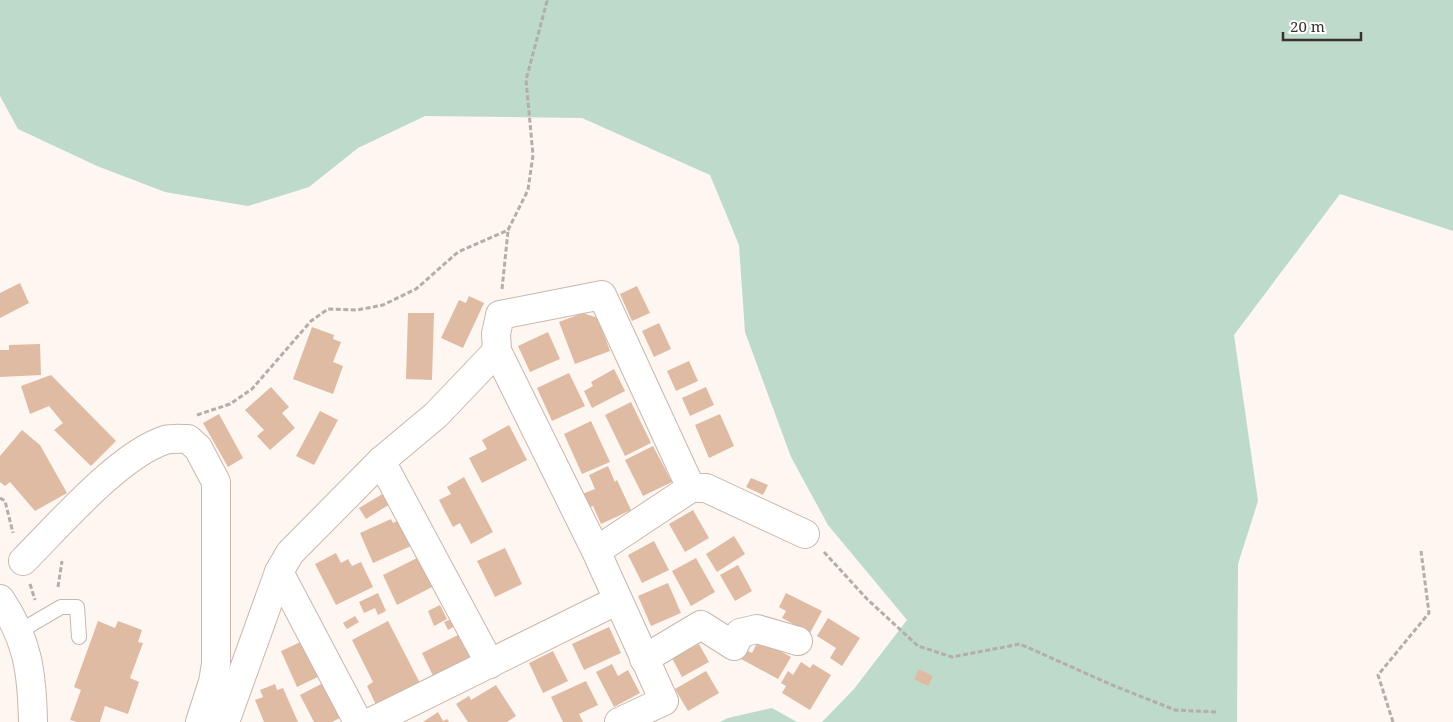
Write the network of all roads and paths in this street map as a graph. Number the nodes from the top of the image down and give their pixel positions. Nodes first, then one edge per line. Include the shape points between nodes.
1 (545, 0) edge
2 (508, 230) junction
3 (500, 315) junction
4 (497, 351) junction
5 (195, 415) dead end
6 (381, 462) junction
7 (691, 488) junction
8 (0, 498) edge
9 (805, 534) joint
10 (596, 551) junction
11 (1421, 551) dead end
12 (63, 555) dead end
13 (23, 562) junction
14 (279, 572) junction
15 (0, 599) edge
16 (618, 600) junction
17 (61, 607) junction
18 (31, 624) junction
19 (79, 637) dead end
20 (798, 641) dead end
21 (644, 659) junction
22 (490, 664) junction
23 (1217, 712) dead end
24 (33, 722) edge
25 (200, 722) edge
26 (225, 722) edge
27 (358, 722) edge
28 (371, 722) edge
29 (619, 722) edge
30 (1393, 722) edge

1 - 2 path via 526,80 533,155 528,190
2 - 3 path
2 - 5 path via 458,252 416,289 383,306 357,310 328,308 311,322 252,389 230,404
3 - 4 street
3 - 7 street via 602,295
4 - 6 street via 436,415
4 - 10 street
6 - 14 street via 290,553
6 - 22 street
7 - 9 street via 706,488
7 - 10 street
8 - 13 path via 5,501
9 - 23 path via 867,599 918,646 952,657 1020,644 1175,710
10 - 16 street
11 - 30 path via 1429,612 1378,675
12 - 17 path via 57,581
13 - 18 path
13 - 25 street via 108,477 138,453 166,440 188,439 198,448 216,482 216,664
14 - 26 street
14 - 27 street
15 - 18 street
16 - 21 street
16 - 22 street
17 - 18 lane
17 - 19 lane via 76,606
18 - 24 street
20 - 21 street via 757,629 740,634 734,646 701,625
21 - 29 street via 664,701
22 - 28 street

